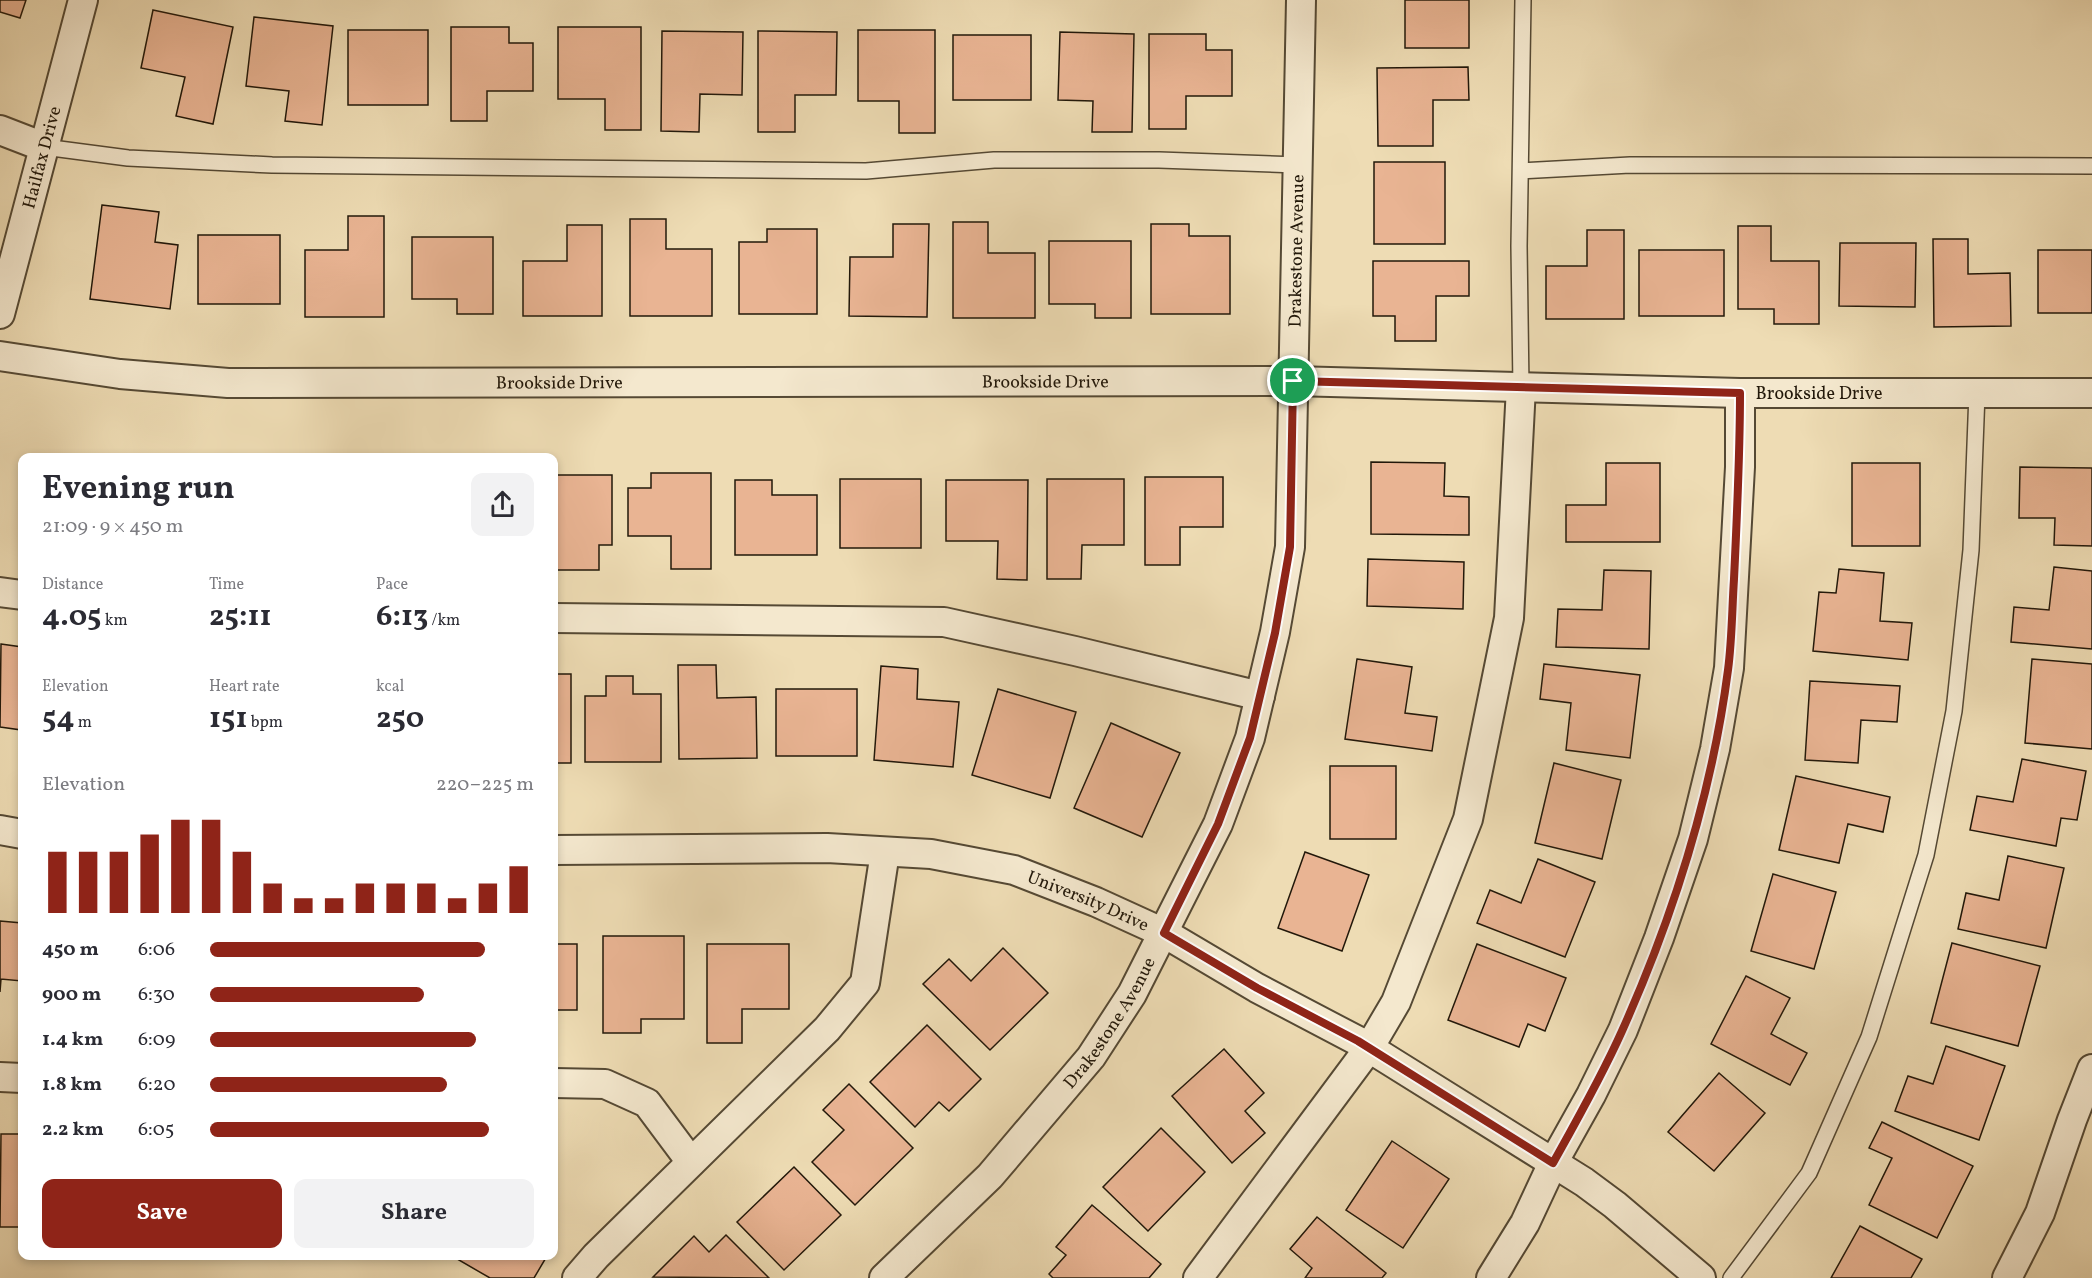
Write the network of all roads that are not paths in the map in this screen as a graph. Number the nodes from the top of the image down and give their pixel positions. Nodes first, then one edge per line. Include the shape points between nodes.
1 (83, 0) edge
2 (1301, 0) edge
3 (1523, 0) edge
4 (0, 130) edge
5 (44, 147) junction
6 (1297, 165) junction
7 (2092, 166) edge
8 (1521, 171) junction
9 (0, 314) edge
10 (0, 356) edge
11 (1293, 381) junction
12 (1521, 387) junction
13 (1740, 393) junction
14 (1977, 393) junction
15 (2092, 393) edge
16 (0, 592) edge
17 (18, 594) edge
18 (558, 618) edge
19 (1260, 696) junction
20 (0, 830) edge
21 (18, 833) edge
22 (558, 850) edge
23 (885, 852) junction
24 (1164, 933) junction
25 (1369, 1048) junction
26 (2092, 1070) edge
27 (0, 1077) edge
28 (18, 1078) edge
29 (558, 1083) edge
30 (691, 1162) junction
31 (1553, 1163) junction
32 (577, 1278) edge
33 (884, 1278) edge
34 (1198, 1278) edge
35 (1491, 1278) edge
36 (1701, 1278) edge
37 (1731, 1278) edge
38 (2007, 1278) edge

1 - 5 street, Hailfax Drive
2 - 6 street, Drakestone Avenue
3 - 8 lane
4 - 5 street
5 - 6 lane via 128,158 272,165 866,171 994,160
5 - 9 street, Hailfax Drive
6 - 11 street, Drakestone Avenue
7 - 8 lane via 1630,165
8 - 12 lane
10 - 11 street, Brookside Drive via 120,374 228,383
11 - 12 street, Brookside Drive
11 - 19 street, Drakestone Avenue via 1290,547
12 - 13 street, Brookside Drive
12 - 25 street via 1509,618 1468,819 1396,1002
13 - 14 street, Brookside Drive
13 - 31 street via 1729,668 1715,749 1693,838 1623,1030
14 - 15 street, Brookside Drive
14 - 37 lane via 1971,550 1954,711 1926,855 1869,1037 1809,1173
16 - 17 street
18 - 19 street via 944,622
19 - 24 street, Drakestone Avenue via 1250,738 1218,824
20 - 21 street
22 - 23 street, University Drive via 827,848
23 - 24 street, University Drive via 931,854 1014,870
23 - 30 street via 865,983 827,1029
24 - 25 street, University Drive
24 - 33 street, Drakestone Avenue via 1132,994 1091,1057 990,1176
25 - 31 street, University Drive
25 - 34 street
26 - 38 street via 2040,1213
27 - 28 street
29 - 30 street via 605,1084 647,1103
30 - 32 street
31 - 35 street via 1525,1223
31 - 36 street, University Drive via 1615,1205

